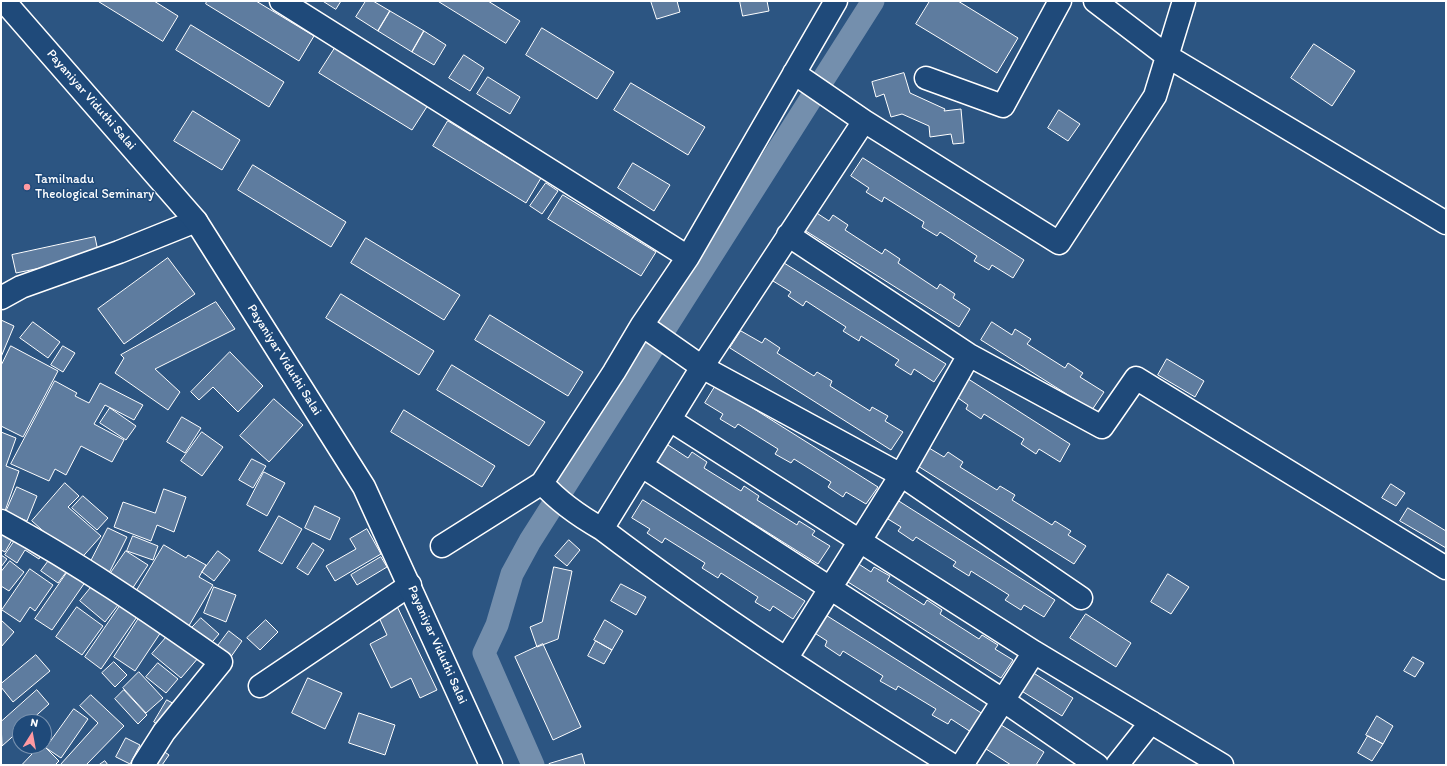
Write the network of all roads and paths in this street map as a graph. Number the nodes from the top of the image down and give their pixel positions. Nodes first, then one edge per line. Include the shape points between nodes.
1 (4, 1) edge
2 (281, 1) edge
3 (836, 1) edge
4 (1060, 1) edge
5 (1095, 1) edge
6 (1184, 1) edge
7 (1167, 56) junction
8 (926, 78) dead end
9 (802, 79) junction
10 (864, 121) junction
11 (196, 221) junction
12 (1446, 223) edge
13 (788, 235) junction
14 (688, 257) junction
15 (1, 298) edge
16 (648, 329) junction
17 (969, 355) junction
18 (696, 363) junction
19 (670, 420) junction
20 (642, 466) junction
21 (901, 475) junction
22 (548, 489) junction
23 (1, 521) edge
24 (593, 524) junction
25 (860, 540) junction
26 (442, 546) dead end
27 (1446, 568) edge
28 (410, 585) junction
29 (830, 587) junction
30 (1081, 598) dead end
31 (1034, 652) junction
32 (786, 659) junction
33 (260, 686) dead end
34 (1004, 700) junction
35 (1151, 722) junction
36 (143, 765) edge
37 (491, 765) edge
38 (952, 765) edge
39 (962, 765) edge
40 (1097, 765) edge
41 (1117, 765) edge
42 (1222, 765) edge

1 - 11 street, Payaniyar Viduthi Salai
2 - 14 street
3 - 9 street
4 - 8 street via 1003,106
5 - 7 street
6 - 7 street
7 - 10 street via 1155,96 1059,243
7 - 12 street
9 - 10 street
9 - 14 street
10 - 13 street
11 - 15 street via 21,287
11 - 28 street, Payaniyar Viduthi Salai via 364,487
13 - 17 street
13 - 18 street
14 - 16 street
16 - 18 street
16 - 22 street via 614,372
17 - 21 street
17 - 27 street via 1102,427 1136,378
18 - 19 street
18 - 21 street
19 - 20 street
19 - 25 street
20 - 24 street
20 - 29 street
21 - 25 street
21 - 30 street
22 - 24 street
22 - 26 street
23 - 36 street via 37,540 165,622 221,662 164,732
24 - 32 street
25 - 29 street
25 - 31 street
28 - 33 street
28 - 37 street, Payaniyar Viduthi Salai
29 - 32 street
29 - 34 street
31 - 34 street
31 - 35 street
32 - 38 street
34 - 39 street
34 - 40 street
35 - 41 street
35 - 42 street

